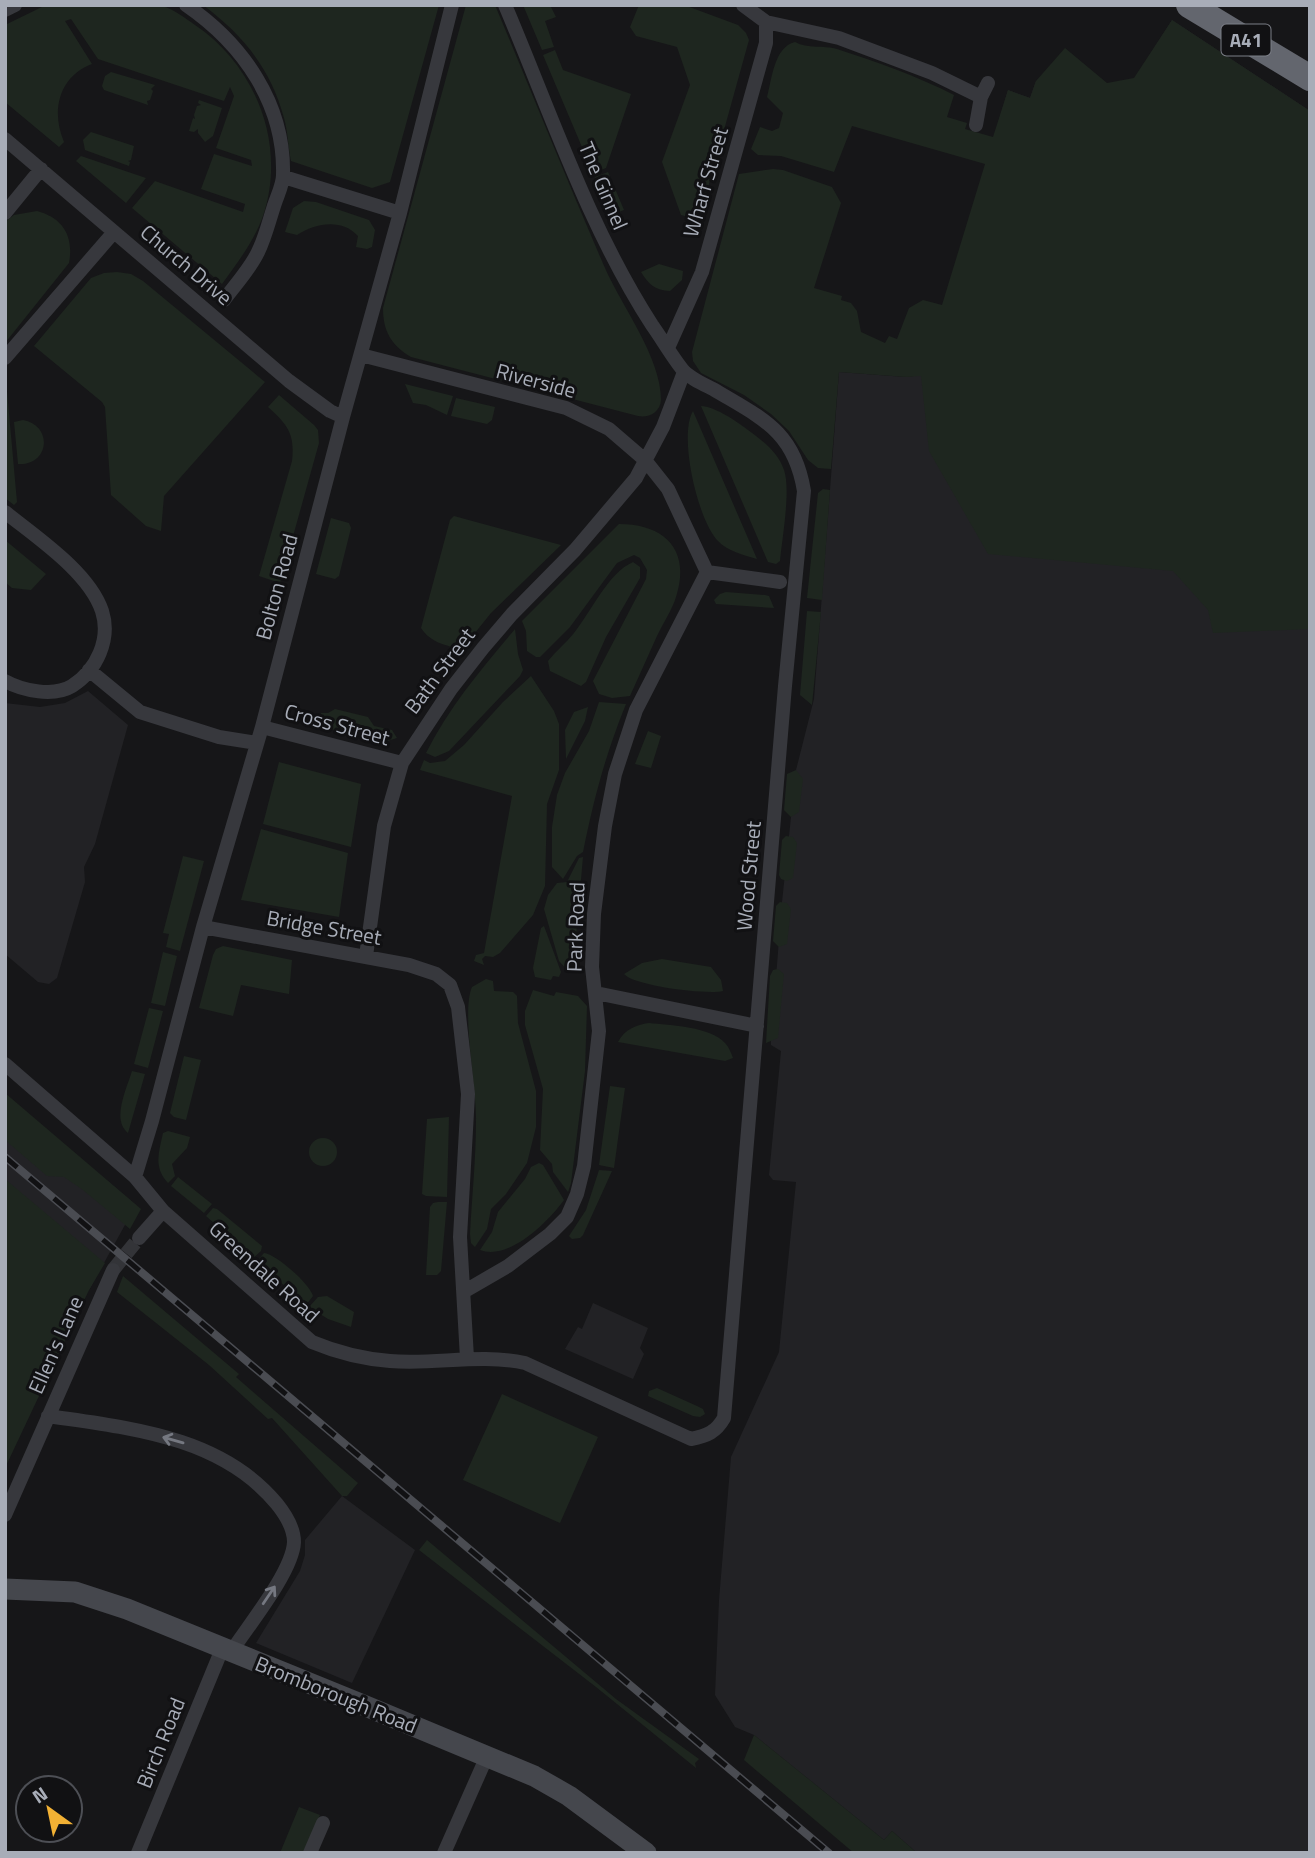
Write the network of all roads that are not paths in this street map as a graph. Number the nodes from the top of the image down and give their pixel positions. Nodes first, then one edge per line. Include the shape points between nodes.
1 (15, 5) edge
2 (186, 5) edge
3 (452, 5) edge
4 (505, 5) edge
5 (743, 5) edge
6 (1189, 5) edge
7 (5, 10) edge
8 (766, 22) junction
9 (1307, 76) edge
10 (988, 83) dead end
11 (981, 97) junction
12 (976, 124) dead end
13 (5, 139) edge
14 (41, 169) junction
15 (284, 177) junction
16 (5, 213) edge
17 (400, 213) junction
18 (114, 232) junction
19 (224, 300) dead end
20 (668, 348) junction
21 (361, 355) junction
22 (5, 358) edge
23 (684, 372) junction
24 (343, 417) junction
25 (645, 460) junction
26 (5, 512) edge
27 (706, 572) junction
28 (780, 582) dead end
29 (89, 670) junction
30 (5, 681) edge
31 (262, 727) junction
32 (257, 743) junction
33 (402, 763) junction
34 (203, 928) junction
35 (366, 956) junction
36 (596, 993) junction
37 (757, 1026) junction
38 (5, 1063) edge
39 (135, 1177) junction
40 (163, 1211) junction
41 (139, 1238) tunnel mouth
42 (113, 1270) tunnel mouth
43 (465, 1291) junction
44 (467, 1358) junction
45 (48, 1416) junction
46 (709, 1435) joint
47 (5, 1515) edge
48 (5, 1590) edge
49 (227, 1651) junction
50 (486, 1756) junction
51 (323, 1823) dead end
52 (138, 1853) edge
53 (310, 1853) edge
54 (444, 1853) edge
55 (646, 1853) edge

1 - 7 street
2 - 15 street via 253,69 277,128
3 - 17 street, Bolton Road
4 - 20 street, The Ginnel via 596,225 626,284
5 - 8 street
6 - 9 highway, A41
8 - 11 street via 839,38
8 - 20 street, Wharf Street via 765,43 702,272
10 - 11 street
11 - 12 street
13 - 14 street, Church Drive
14 - 16 street
14 - 18 street, Church Drive
15 - 17 street
15 - 19 street via 258,252
17 - 21 street, Bolton Road
18 - 22 street
18 - 24 street, Church Drive via 289,381
20 - 23 street, The Ginnel
21 - 24 street, Bolton Road
21 - 25 street, Riverside via 566,408 609,429
23 - 25 street
23 - 37 street, Wood Street via 778,432 793,452 804,491
24 - 31 street, Bolton Road
25 - 27 street, Riverside via 668,489
25 - 33 street, Bath Street via 636,478 575,550 483,648
26 - 29 street via 58,556 94,594 106,631 103,650
27 - 28 street
27 - 36 street, Park Road via 636,710 615,774 594,914
29 - 30 street via 72,686 43,693
29 - 32 street via 140,712 219,737
31 - 32 street, Bolton Road
31 - 33 street, Cross Street
32 - 34 street, Bolton Road
33 - 35 street, Bath Street via 384,825
34 - 35 street, Bridge Street
34 - 39 street, Bolton Road
35 - 43 street, Bridge Street via 436,974 450,985 458,1007 468,1094 460,1237
36 - 37 street
36 - 43 street, Park Road via 599,1031 583,1171 567,1217 508,1266
37 - 46 street, Wood Street via 724,1418
38 - 39 street, Greendale Road
39 - 40 street, Greendale Road
40 - 41 street
40 - 44 street, Greendale Road via 312,1342 391,1361
42 - 45 street, Ellen's Lane
43 - 44 street
44 - 46 street, Greendale Road via 525,1363 676,1434 691,1439
45 - 47 street, Ellen's Lane
49 -> 45 street, Birch Road via 283,1575 292,1553 293,1530 282,1511 266,1491 212,1453 143,1431
48 - 49 street, Bromborough Road via 75,1592
49 - 50 street, Bromborough Road
49 - 52 street, Birch Road
50 - 54 street
50 - 55 street, Bromborough Road via 569,1796
51 - 53 street

